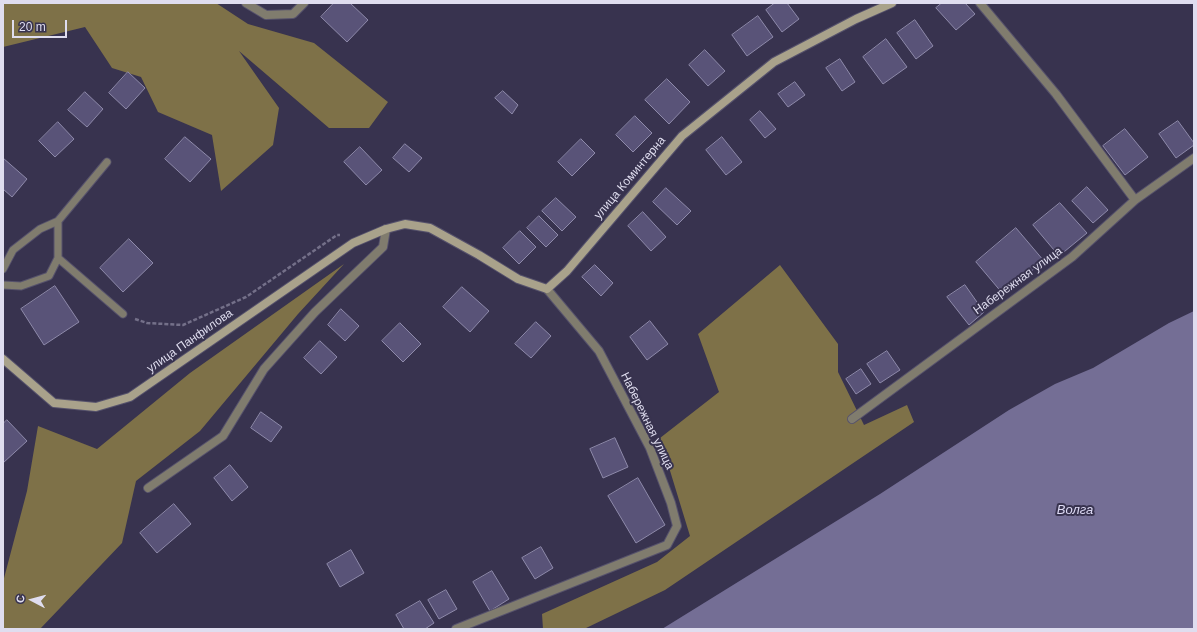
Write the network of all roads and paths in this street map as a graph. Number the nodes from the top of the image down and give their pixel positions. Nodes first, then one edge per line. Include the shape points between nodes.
1 (246, 3) edge
2 (304, 3) edge
3 (892, 3) edge
4 (980, 3) edge
5 (1194, 158) edge
6 (107, 162) dead end
7 (1135, 200) junction
8 (58, 221) junction
9 (386, 229) junction
10 (344, 234) dead end
11 (58, 258) junction
12 (3, 269) edge
13 (3, 285) edge
14 (547, 289) junction
15 (123, 314) joint
16 (3, 358) edge
17 (852, 418) dead end
18 (148, 488) dead end
19 (456, 629) edge

1 - 2 street via 266,15 293,14
3 - 14 street, улица Коминтерна via 774,62 682,136 567,270
4 - 7 street via 1056,94
5 - 7 street, Набережная улица
6 - 8 lane
7 - 17 street, Набережная улица via 1072,257
8 - 11 lane
8 - 12 lane via 40,229 13,250
9 - 14 street via 405,224 430,228 518,279
9 - 16 street, улица Панфилова via 353,243 130,396 96,407 54,403
9 - 18 street via 383,248 315,312 264,370 223,436
10 - 15 path via 337,235 246,297 182,325 147,323
11 - 13 lane via 49,276 21,286
11 - 15 lane
14 - 19 street, Набережная улица via 598,351 650,448 677,526 667,545

